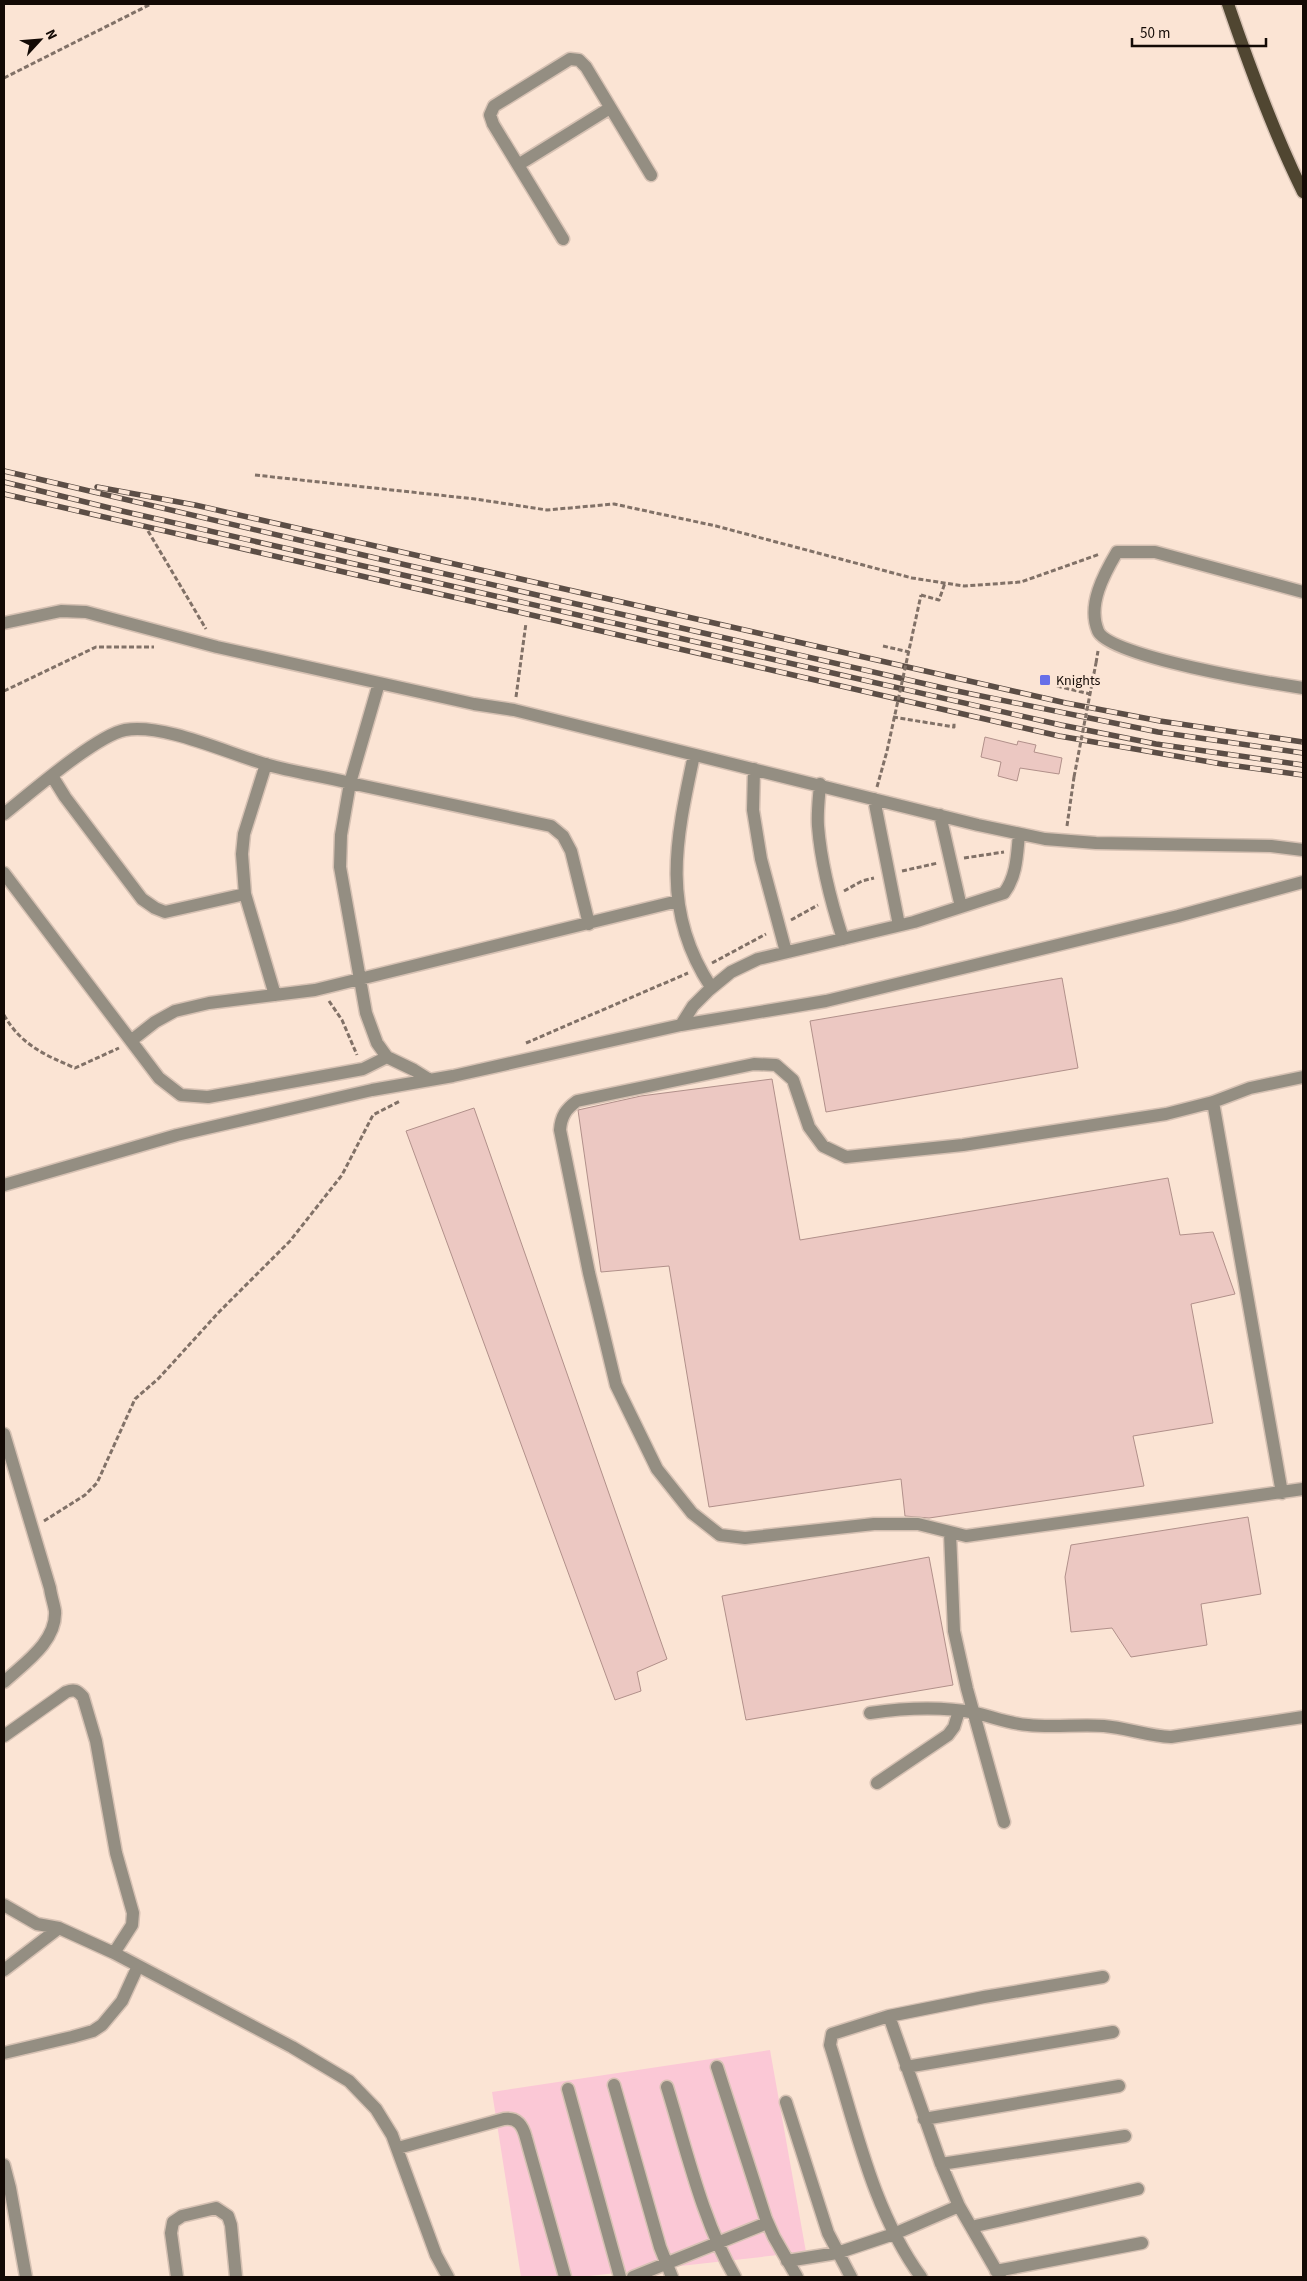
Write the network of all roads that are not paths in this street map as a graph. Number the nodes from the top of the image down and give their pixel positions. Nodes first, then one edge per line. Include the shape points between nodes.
1 (1228, 4) edge
2 (610, 108) junction
3 (518, 165) junction
4 (651, 175) dead end
5 (1303, 192) edge
6 (563, 239) dead end
7 (1303, 592) edge
8 (4, 623) edge
9 (380, 683) junction
10 (1303, 688) edge
11 (694, 755) junction
12 (266, 764) junction
13 (754, 769) junction
14 (52, 776) junction
15 (350, 783) junction
16 (820, 784) junction
17 (874, 799) junction
18 (4, 814) edge
19 (940, 815) junction
20 (1019, 834) junction
21 (1303, 850) edge
22 (4, 873) edge
23 (1303, 882) edge
24 (245, 894) junction
25 (678, 901) junction
26 (961, 907) junction
27 (589, 924) junction
28 (899, 925) junction
29 (843, 939) junction
30 (786, 952) junction
31 (360, 980) junction
32 (711, 987) junction
33 (275, 995) junction
34 (681, 1025) junction
35 (132, 1040) junction
36 (387, 1057) junction
37 (1303, 1077) edge
38 (430, 1080) junction
39 (1213, 1102) junction
40 (4, 1185) edge
41 (4, 1434) edge
42 (1303, 1489) edge
43 (1282, 1493) junction
44 (950, 1533) junction
45 (4, 1681) edge
46 (959, 1712) junction
47 (870, 1713) dead end
48 (974, 1713) junction
49 (1303, 1717) edge
50 (4, 1736) edge
51 (877, 1783) dead end
52 (1004, 1822) dead end
53 (4, 1905) edge
54 (59, 1928) junction
55 (114, 1953) junction
56 (138, 1966) junction
57 (4, 1970) edge
58 (1103, 1977) dead end
59 (889, 2016) junction
60 (1113, 2032) dead end
61 (4, 2053) edge
62 (717, 2067) dead end
63 (906, 2067) junction
64 (614, 2085) dead end
65 (1119, 2086) dead end
66 (667, 2087) dead end
67 (568, 2089) dead end
68 (786, 2102) dead end
69 (924, 2119) junction
70 (1125, 2136) dead end
71 (398, 2148) junction
72 (941, 2164) junction
73 (4, 2165) edge
74 (1138, 2189) dead end
75 (958, 2206) junction
76 (767, 2223) junction
77 (971, 2227) junction
78 (894, 2234) junction
79 (717, 2242) junction
80 (1142, 2244) dead end
81 (837, 2253) junction
82 (787, 2261) junction
83 (666, 2263) junction
84 (998, 2274) edge
85 (26, 2277) edge
86 (177, 2277) edge
87 (236, 2277) edge
88 (448, 2277) edge
89 (565, 2277) edge
90 (620, 2277) edge
91 (633, 2277) edge
92 (672, 2277) edge
93 (735, 2277) edge
94 (797, 2277) edge
95 (851, 2277) edge
96 (921, 2277) edge

1 - 5 main road via 1259,91
2 - 3 street
2 - 3 street via 586,67 579,60 570,59 494,106 490,115 493,124
2 - 4 street
3 - 6 street
7 - 10 street via 1155,552 1117,552 1105,573 1094,611 1098,631 1105,641 1145,655 1238,678
8 - 9 street via 61,611 86,612 217,647
9 - 11 street via 514,710
9 - 15 street
11 - 13 street
11 - 25 street via 677,840
12 - 14 street via 177,736 147,729 124,730 100,741
12 - 15 street
12 - 24 street via 244,834
13 - 16 street
13 - 30 street via 753,810 761,859
14 - 18 street
14 - 24 street via 142,899 154,908 165,912
15 - 27 street via 552,826 563,836 571,851
15 - 31 street via 340,867
16 - 17 street
16 - 29 street via 818,824 823,865
17 - 19 street
17 - 28 street
19 - 20 street
19 - 26 street
20 - 21 street via 1096,844 1272,846
20 - 26 street via 1011,885 1004,893
22 - 35 street
23 - 34 street via 1178,916 826,1001
24 - 33 street
25 - 27 street
25 - 32 street via 687,938
26 - 28 street
27 - 31 street
28 - 29 street
29 - 30 street
30 - 32 street via 758,959 730,972
31 - 33 street
31 - 36 street via 376,1044
32 - 34 street
33 - 35 street via 209,1003 175,1011
34 - 38 street
35 - 36 street via 159,1078 181,1095 208,1097 363,1069
36 - 38 street
37 - 39 street via 1250,1088
38 - 40 street via 372,1090 177,1135
39 - 43 street
39 - 44 street via 1166,1114 963,1145 846,1156 823,1146 808,1127 793,1080 776,1066 754,1064 577,1101 560,1118 569,1178 616,1385 657,1469 692,1513 720,1535 745,1538 874,1524 918,1524
41 - 45 street via 55,1613 41,1647
42 - 43 street
43 - 44 street via 992,1533 966,1536
44 - 48 street via 954,1631
46 - 47 street via 904,1708
46 - 48 street
46 - 51 street via 948,1735
48 - 49 street via 1027,1725 1102,1726 1154,1736
48 - 52 street
50 - 55 street via 66,1692 73,1690 83,1697 96,1741 116,1853 133,1913 132,1925
53 - 54 street via 37,1924
54 - 55 street
54 - 57 street
55 - 56 street
56 - 61 street via 122,2001 97,2028
56 - 71 street via 292,2047 349,2081 376,2109
58 - 59 street
59 - 63 street
59 - 78 street via 836,2031 830,2040 878,2198
60 - 63 street
62 - 76 street
63 - 69 street
64 - 83 street
65 - 69 street
66 - 79 street
67 - 90 street
68 - 81 street
69 - 72 street
70 - 72 street
71 - 88 street via 436,2255
71 - 89 street via 504,2119 516,2120 522,2125
72 - 75 street
73 - 85 street
74 - 77 street
75 - 77 street
75 - 78 street
76 - 79 street
76 - 82 street
77 - 84 street
78 - 81 street
78 - 96 street
79 - 83 street
79 - 93 street
80 - 84 street
81 - 82 street
81 - 95 street
82 - 94 street
83 - 91 street
83 - 92 street
86 - 87 street via 171,2233 173,2222 182,2216 216,2208 228,2216 231,2225

